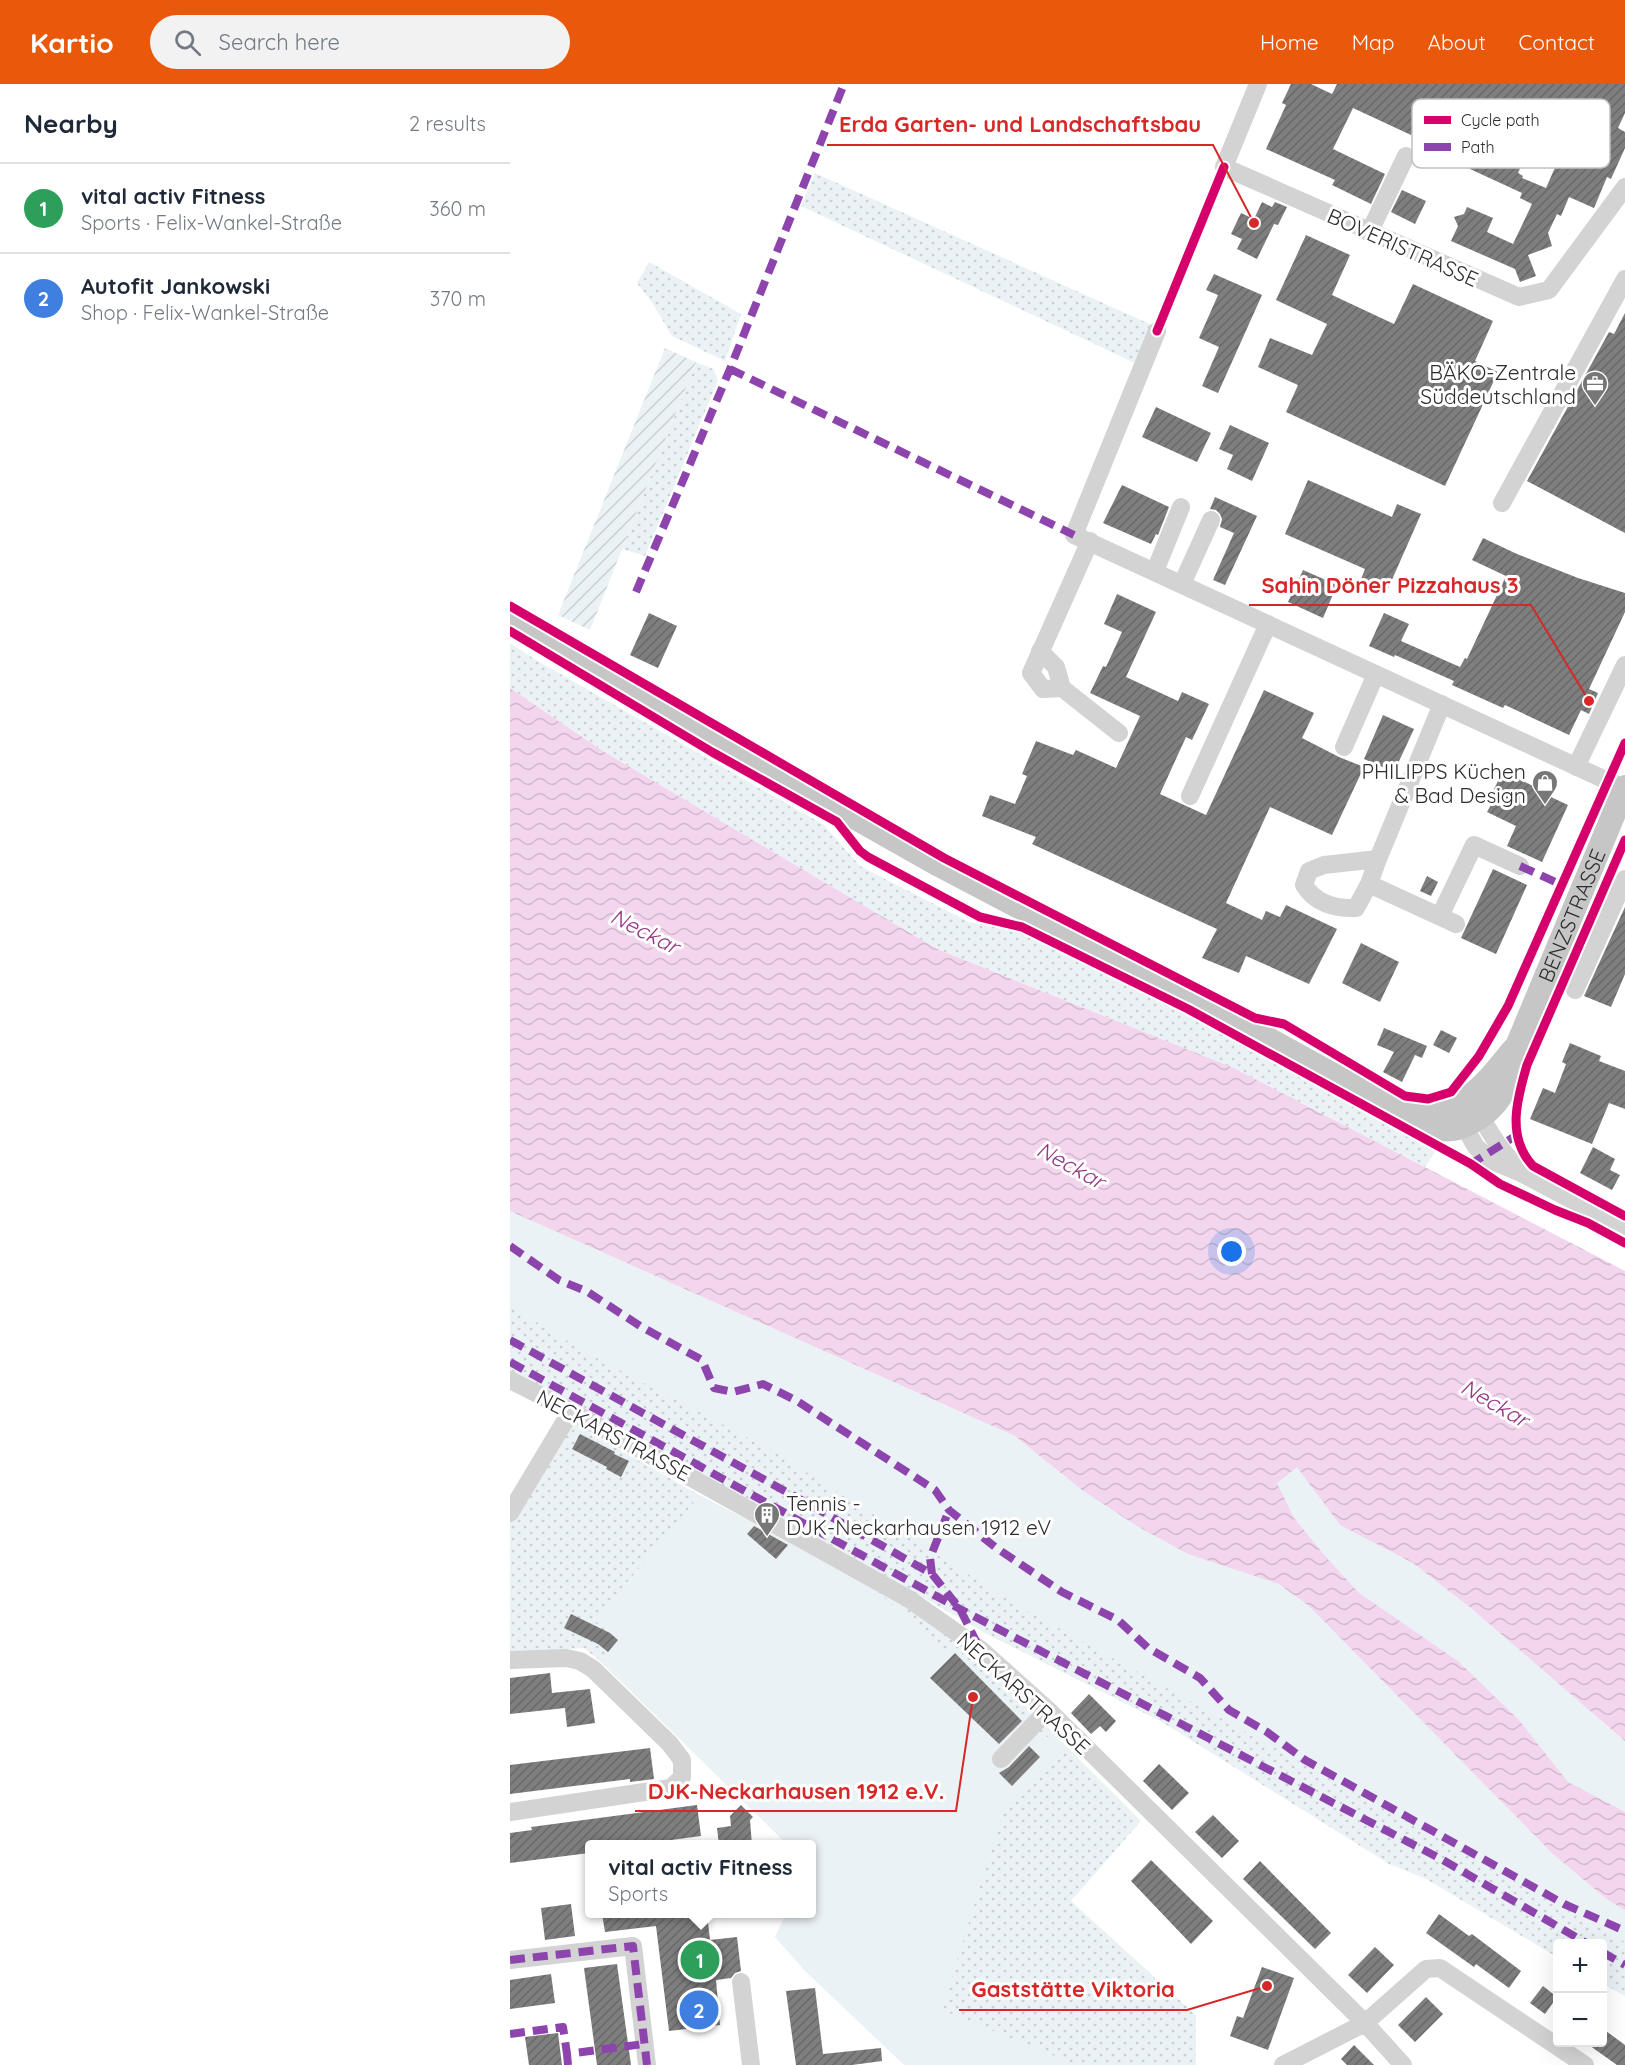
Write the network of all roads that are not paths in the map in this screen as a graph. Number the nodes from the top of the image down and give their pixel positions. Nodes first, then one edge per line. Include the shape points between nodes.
1 (1258, 84) edge
2 (1406, 156) dead end
3 (1625, 187) edge
4 (1370, 232) junction
5 (1625, 279) edge
6 (1157, 331) dead end
7 (1502, 503) dead end
8 (1181, 507) dead end
9 (1211, 520) dead end
10 (1082, 538) junction
11 (1155, 571) junction
12 (1182, 584) junction
13 (510, 619) edge
14 (1268, 624) junction
15 (1625, 665) edge
16 (1376, 674) junction
17 (1442, 704) junction
18 (1119, 733) dead end
19 (1344, 747) dead end
20 (1576, 767) junction
21 (1625, 788) edge
22 (1190, 796) dead end
23 (1378, 859) junction
24 (1520, 866) dead end
25 (1625, 879) edge
26 (1369, 884) junction
27 (1575, 990) dead end
28 (1517, 1046) junction
29 (1461, 1102) junction
30 (1407, 1115) junction
31 (1473, 1122) junction
32 (1625, 1228) edge
33 (510, 1380) edge
34 (572, 1411) junction
35 (510, 1513) edge
36 (510, 1660) edge
37 (1048, 1710) junction
38 (1001, 1759) dead end
39 (510, 1812) edge
40 (510, 1960) edge
41 (741, 1982) dead end
42 (1365, 2023) junction
43 (647, 2065) edge
44 (751, 2065) edge
45 (1283, 2065) edge
46 (1403, 2065) edge
47 (1585, 2065) edge

1 - 4 street, BOVERISTRASSE via 1224,167
2 - 4 street
3 - 4 street, BOVERISTRASSE via 1549,290 1519,297
5 - 7 street
6 - 10 street
8 - 11 street
9 - 12 street
10 - 11 street
10 - 18 street via 1031,673 1043,689 1062,688
11 - 12 street
12 - 14 street
13 - 30 main road via 939,865
14 - 16 street
14 - 22 street
15 - 20 street
16 - 17 street
16 - 19 street
17 - 20 street
17 - 23 street
20 - 21 street
21 - 28 main road, BENZSTRASSE
23 - 26 street
23 - 26 street via 1324,865 1309,871 1304,885 1311,896 1340,909 1356,908
24 - 26 street via 1474,845 1448,920
25 - 27 street
28 - 29 main road, BENZSTRASSE
28 - 31 main road, BENZSTRASSE via 1506,1088 1492,1109
29 - 30 main road, BENZSTRASSE via 1441,1112
29 - 31 main road
30 - 31 main road via 1431,1127 1448,1129
31 - 32 street via 1521,1173
33 - 34 street, NECKARSTRASSE
34 - 35 street
34 - 37 street, NECKARSTRASSE via 909,1599 980,1649
36 - 39 street via 566,1658 593,1669 670,1744 682,1760 682,1777 671,1788
37 - 38 street
37 - 42 street, NECKARSTRASSE
40 - 43 street via 633,1946
41 - 44 street
42 - 45 street
42 - 46 street, NECKARSTRASSE
42 - 47 street via 1426,1969 1440,1968

